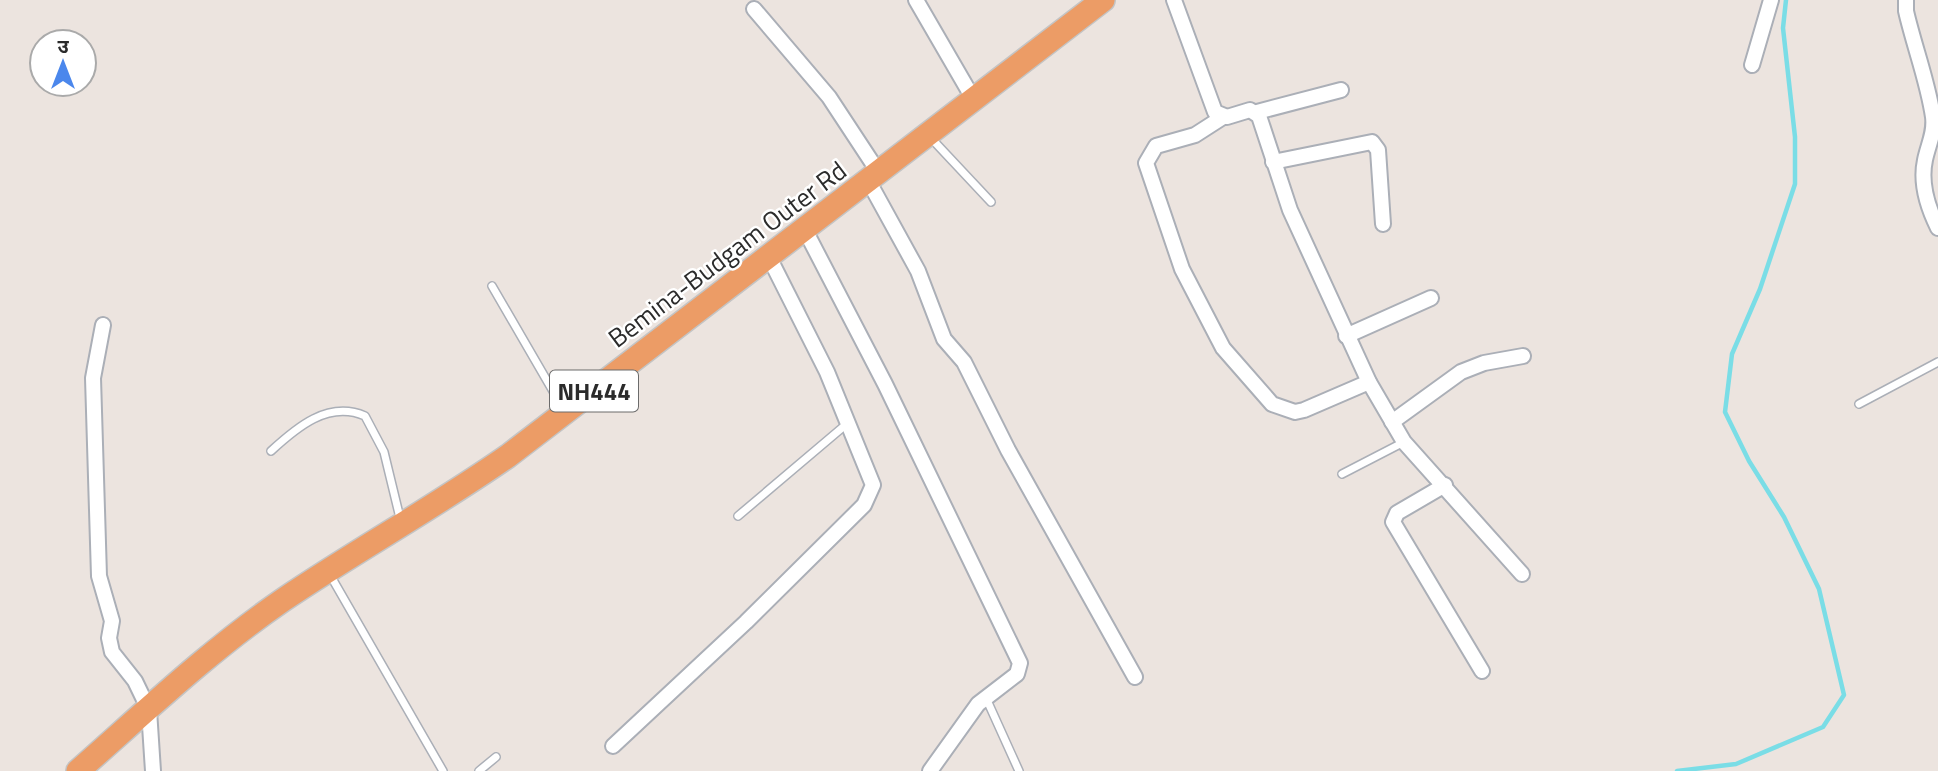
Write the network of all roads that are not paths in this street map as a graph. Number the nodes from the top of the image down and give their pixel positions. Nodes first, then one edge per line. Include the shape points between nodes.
1 (916, 0) edge
2 (1103, 0) edge
3 (1174, 0) edge
4 (1771, 0) edge
5 (1906, 0) edge
6 (754, 9) dead end
7 (1752, 65) dead end
8 (1932, 88) edge
9 (1341, 90) dead end
10 (974, 100) junction
11 (1256, 112) junction
12 (1223, 117) junction
13 (927, 134) junction
14 (1273, 162) junction
15 (874, 177) junction
16 (991, 202) dead end
17 (1383, 224) dead end
18 (1938, 228) edge
19 (805, 230) junction
20 (769, 257) junction
21 (492, 286) dead end
22 (1431, 298) dead end
23 (103, 325) dead end
24 (1346, 336) junction
25 (1522, 356) dead end
26 (1938, 362) edge
27 (1369, 382) junction
28 (1859, 404) dead end
29 (566, 412) junction
30 (849, 422) junction
31 (1392, 422) junction
32 (1404, 442) junction
33 (271, 451) dead end
34 (1342, 474) dead end
35 (1445, 485) junction
36 (738, 516) dead end
37 (402, 526) junction
38 (328, 573) junction
39 (1522, 574) dead end
40 (1482, 671) dead end
41 (1135, 677) dead end
42 (986, 697) junction
43 (149, 710) junction
44 (613, 746) dead end
45 (496, 757) dead end
46 (78, 771) edge
47 (153, 771) edge
48 (443, 771) edge
49 (479, 771) edge
50 (930, 771) edge
51 (1019, 771) edge

1 - 10 street
2 - 10 highway, Bemina-Budgam Outer Rd / NH444
3 - 12 street via 1214,112
4 - 7 street
5 - 8 street
6 - 15 street via 829,97
8 - 18 street via 1934,127 1923,180
9 - 11 street
10 - 13 highway, Bemina-Budgam Outer Rd / NH444
11 - 12 street
11 - 14 street
12 - 27 street via 1195,135 1156,146 1146,163 1168,235 1198,305 1223,348 1279,408 1304,410
13 - 15 highway, Bemina-Budgam Outer Rd / NH444
13 - 16 lane
14 - 17 street via 1372,142 1378,150
14 - 24 street
15 - 19 highway, Bemina-Budgam Outer Rd / NH444
15 - 41 street via 944,339 964,362
19 - 20 highway, Bemina-Budgam Outer Rd / NH444
19 - 42 street via 1019,657 1017,674
20 - 29 highway, Bemina-Budgam Outer Rd / NH444
20 - 30 street
21 - 29 lane
22 - 24 street
23 - 43 street via 93,378 99,576 112,621 112,652 135,681
24 - 27 street
25 - 31 street via 1461,372
26 - 28 lane
27 - 31 street
29 - 37 highway, Bemina-Budgam Outer Rd / NH444
30 - 36 lane
30 - 44 street via 873,485 870,496 746,622
31 - 32 street
32 - 34 lane
32 - 35 street
33 - 37 lane via 311,419 344,411 365,416 384,452
35 - 39 street
35 - 40 street via 1397,513 1394,522
37 - 38 highway, Bemina-Budgam Outer Rd / NH444
38 - 43 highway, Bemina-Budgam Outer Rd / NH444 via 229,640
38 - 48 lane
42 - 50 street
42 - 51 lane
43 - 46 highway, Bemina-Budgam Outer Rd / NH444
43 - 47 street
45 - 49 lane

